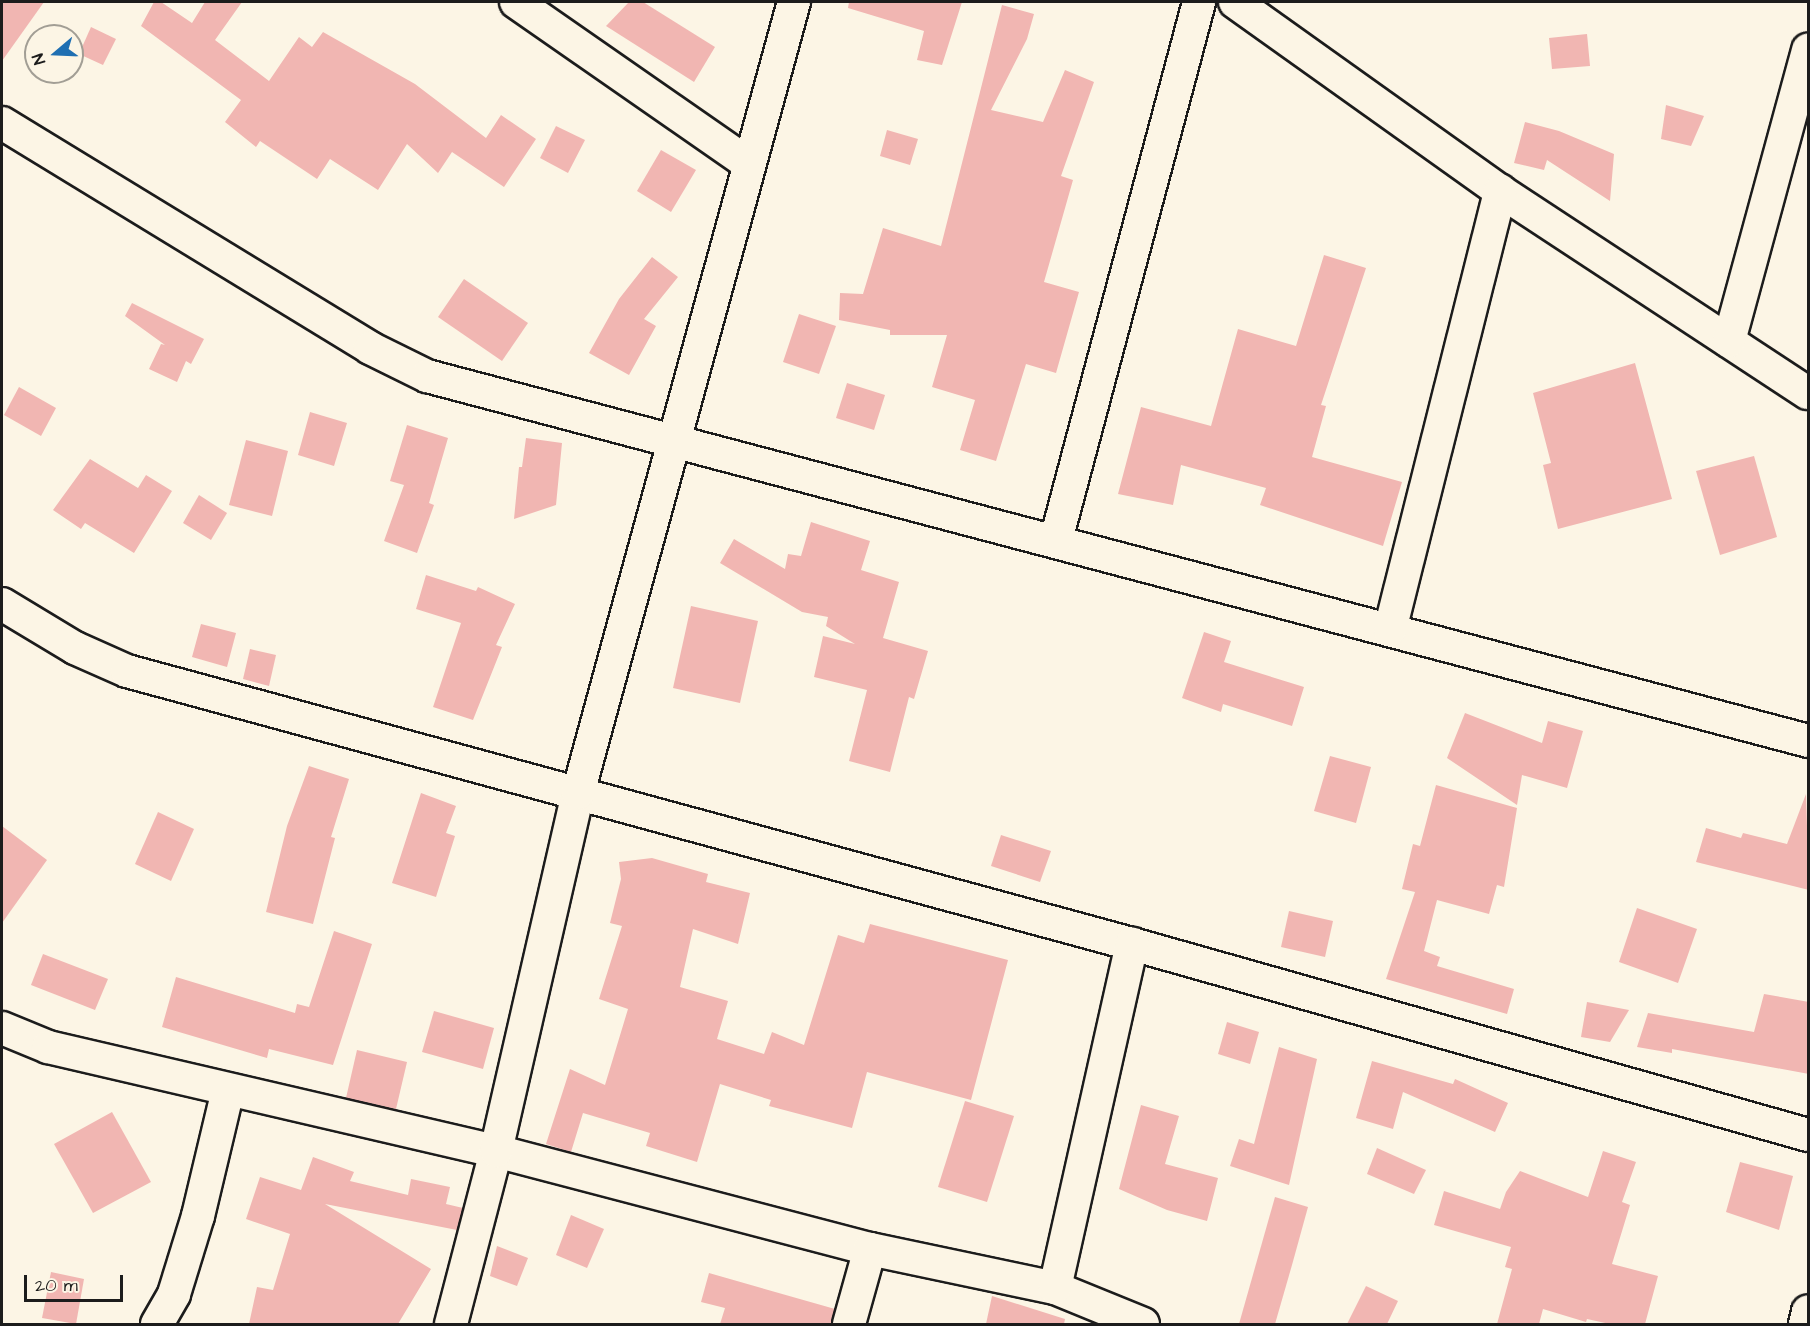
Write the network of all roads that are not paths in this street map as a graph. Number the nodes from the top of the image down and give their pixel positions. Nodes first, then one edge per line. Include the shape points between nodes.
1 (516, 2) edge
2 (794, 2) edge
3 (1199, 2) edge
4 (1235, 2) edge
5 (1809, 50) edge
6 (2, 123) edge
7 (748, 163) junction
8 (1500, 191) junction
9 (1729, 341) junction
10 (1809, 393) edge
11 (677, 440) junction
12 (1056, 540) junction
13 (2, 604) edge
14 (1389, 630) junction
15 (1809, 741) edge
16 (578, 793) junction
17 (1132, 944) junction
18 (2, 1028) edge
19 (228, 1090) junction
20 (1809, 1135) edge
21 (496, 1151) junction
22 (870, 1249) junction
23 (1054, 1288) junction
24 (1809, 1311) edge
25 (157, 1324) edge
26 (451, 1324) edge
27 (849, 1324) edge
28 (1143, 1324) edge
29 (1805, 1324) edge

1 - 7 street
2 - 7 street
3 - 12 street
4 - 8 street
5 - 9 street
6 - 11 street via 370,348 427,376
7 - 11 street
8 - 9 street
8 - 14 street
9 - 10 street
11 - 12 street
11 - 16 street
12 - 14 street
13 - 16 street via 75,648 127,671
14 - 15 street
16 - 17 street
16 - 21 street
17 - 20 street
17 - 23 street
18 - 19 street via 48,1047
19 - 21 street
19 - 25 street via 198,1216 174,1294
21 - 22 street
21 - 26 street
22 - 23 street
22 - 27 street
23 - 28 street
24 - 29 main road

